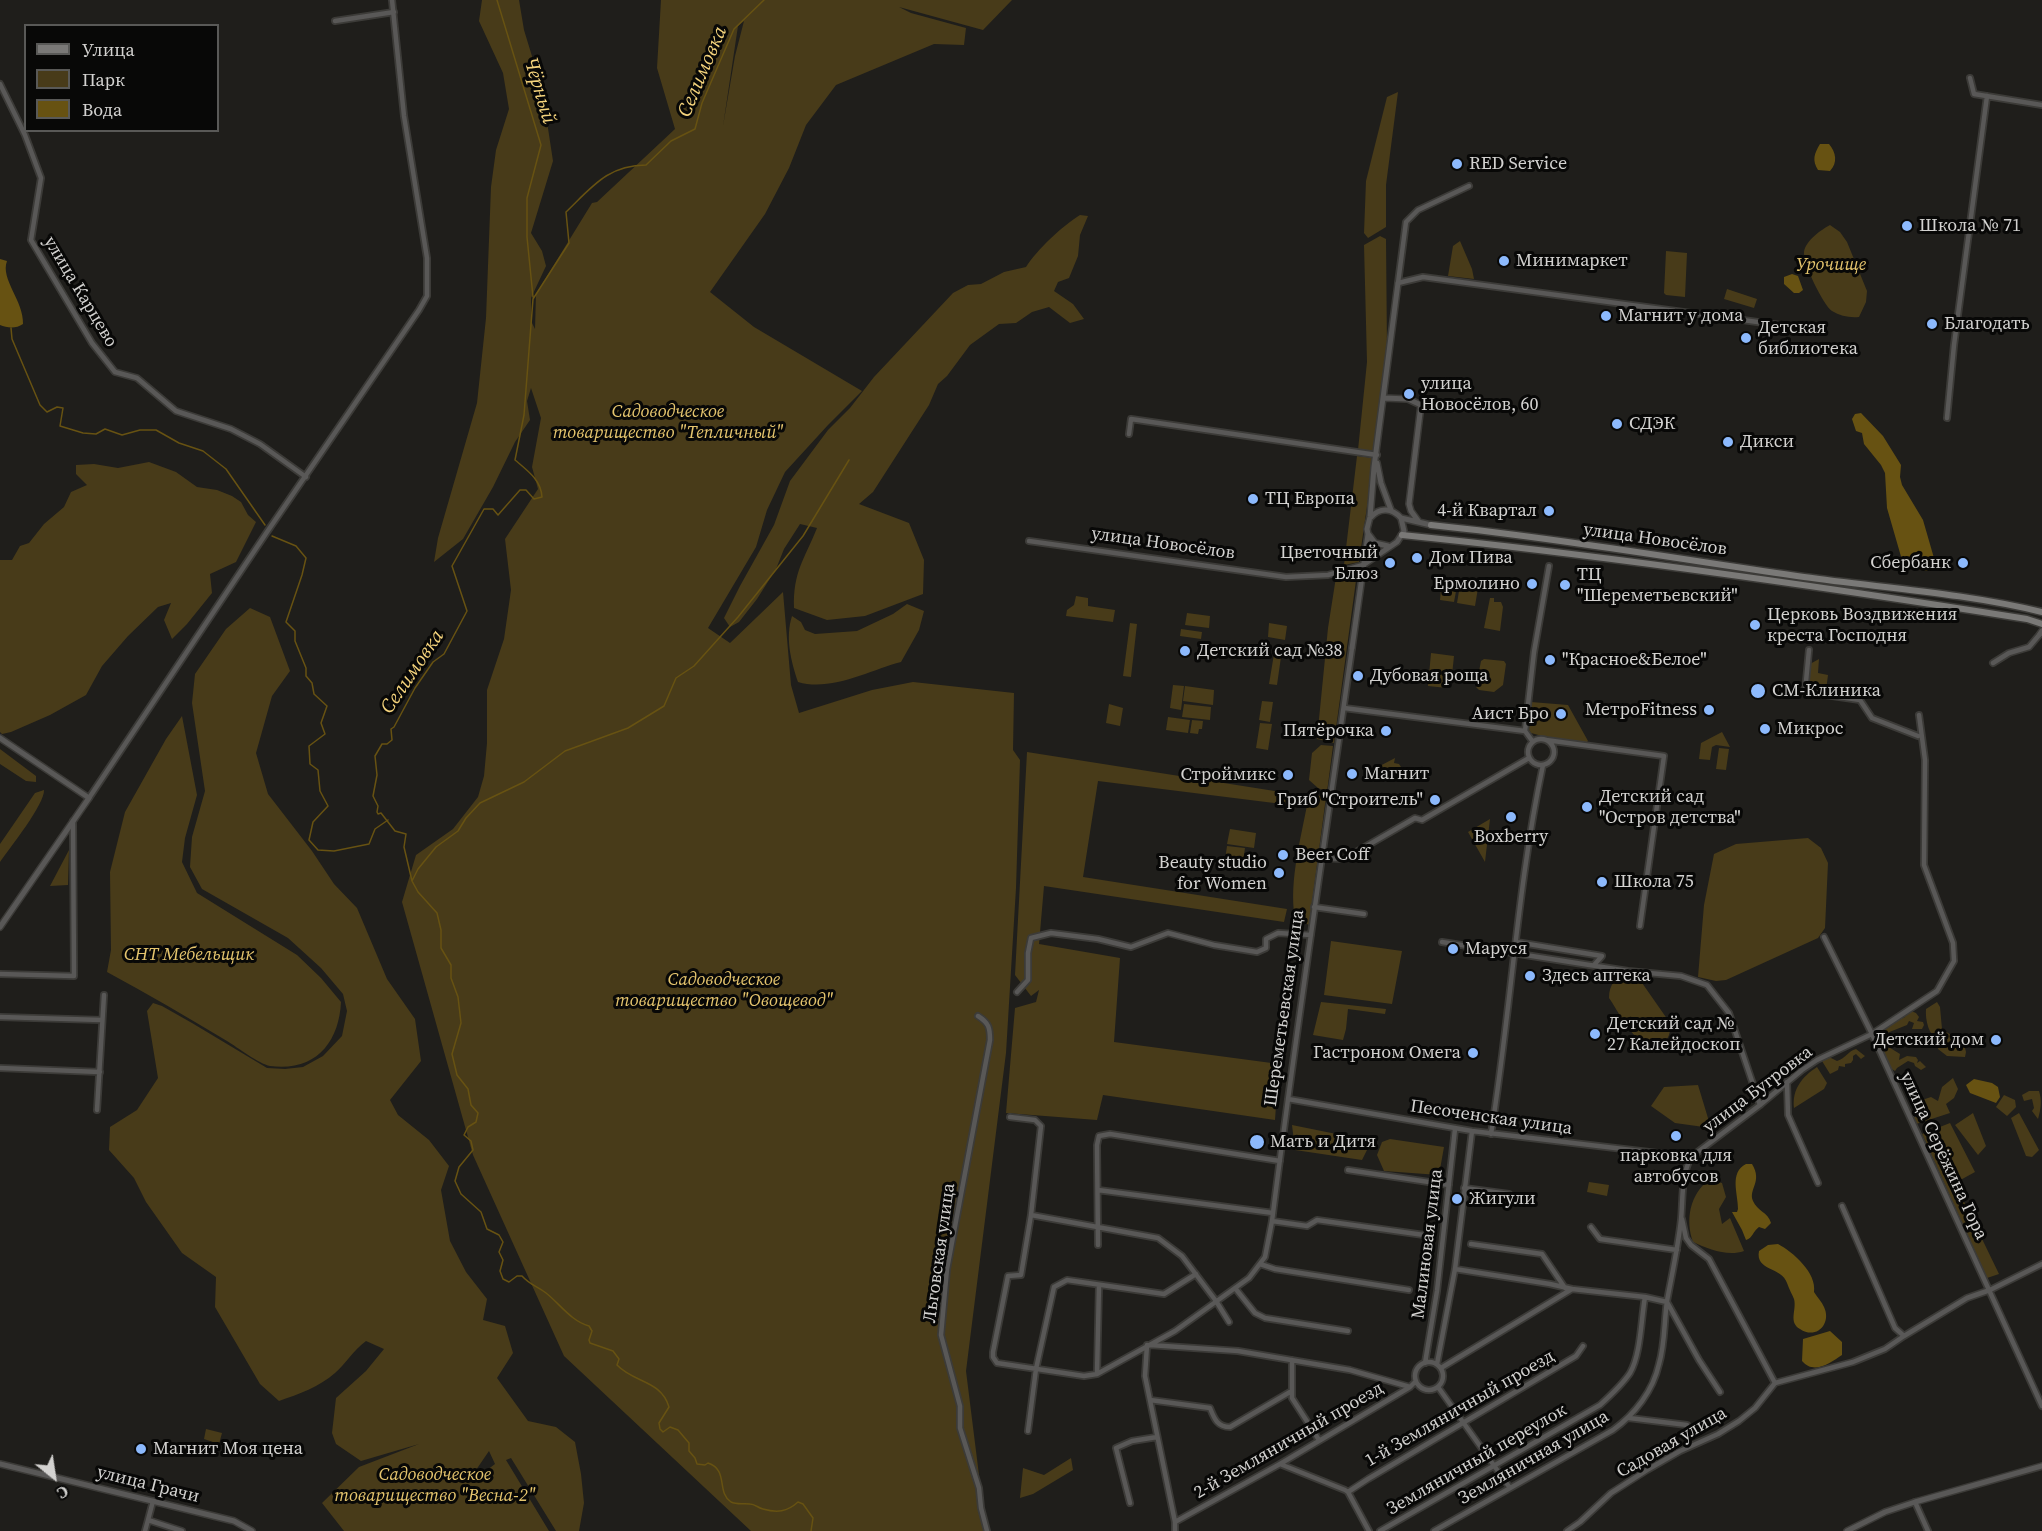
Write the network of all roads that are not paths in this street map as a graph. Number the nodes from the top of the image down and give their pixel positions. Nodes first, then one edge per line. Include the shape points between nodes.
1 (392, 0) edge
2 (394, 12) junction
3 (335, 21) dead end
4 (1970, 78) dead end
5 (0, 84) edge
6 (1987, 96) junction
7 (2042, 105) edge
8 (1469, 186) dead end
9 (1398, 283) junction
10 (1817, 330) dead end
11 (1384, 398) junction
12 (1947, 418) dead end
13 (1129, 434) dead end
14 (1377, 455) junction
15 (306, 477) junction
16 (1409, 504) junction
17 (1391, 510) junction
18 (1401, 517) junction
19 (1370, 518) junction
20 (1419, 522) junction
21 (1431, 525) joint
22 (1368, 534) junction
23 (1402, 535) junction
24 (1029, 541) dead end
25 (1389, 546) junction
26 (1364, 565) junction
27 (1549, 566) dead end
28 (2042, 612) edge
29 (2042, 624) edge
30 (2041, 632) edge
31 (1352, 648) joint
32 (1809, 650) dead end
33 (1993, 663) dead end
34 (1344, 708) junction
35 (1919, 715) dead end
36 (1525, 731) junction
37 (1918, 736) dead end
38 (0, 738) edge
39 (1546, 740) junction
40 (1533, 742) junction
41 (1528, 758) junction
42 (1543, 765) junction
43 (89, 798) junction
44 (73, 821) junction
45 (1322, 858) junction
46 (1314, 907) junction
47 (1364, 914) dead end
48 (1640, 926) dead end
49 (0, 927) edge
50 (1311, 935) junction
51 (1824, 937) dead end
52 (1442, 942) dead end
53 (1516, 942) junction
54 (1515, 952) junction
55 (1594, 965) junction
56 (0, 974) edge
57 (1017, 992) dead end
58 (104, 995) dead end
59 (978, 1016) dead end
60 (0, 1017) edge
61 (102, 1020) junction
62 (1872, 1034) junction
63 (0, 1068) edge
64 (100, 1072) junction
65 (1787, 1082) junction
66 (1288, 1099) junction
67 (1760, 1105) junction
68 (97, 1110) dead end
69 (1010, 1117) dead end
70 (1455, 1129) junction
71 (1472, 1131) junction
72 (1491, 1134) junction
73 (1691, 1157) junction
74 (1280, 1161) junction
75 (1348, 1170) dead end
76 (1818, 1183) dead end
77 (1449, 1185) junction
78 (1464, 1188) junction
79 (1098, 1190) junction
80 (1509, 1194) dead end
81 (1842, 1206) dead end
82 (1273, 1213) junction
83 (1031, 1215) junction
84 (1681, 1217) junction
85 (1272, 1221) junction
86 (1098, 1226) junction
87 (1591, 1227) dead end
88 (1424, 1235) dead end
89 (1471, 1244) dead end
90 (1098, 1245) dead end
91 (1677, 1250) junction
92 (1260, 1264) junction
93 (2042, 1264) edge
94 (1455, 1269) junction
95 (1196, 1274) junction
96 (1099, 1285) junction
97 (1235, 1288) junction
98 (1565, 1288) junction
99 (1572, 1289) junction
100 (1409, 1290) dead end
101 (1990, 1290) junction
102 (1645, 1297) junction
103 (1216, 1301) junction
104 (1667, 1302) junction
105 (1228, 1322) dead end
106 (1348, 1331) dead end
107 (1904, 1336) junction
108 (1147, 1345) junction
109 (1583, 1346) dead end
110 (1293, 1360) junction
111 (1425, 1363) junction
112 (1439, 1366) junction
113 (1036, 1369) junction
114 (1097, 1374) junction
115 (1416, 1381) junction
116 (1775, 1383) junction
117 (1410, 1387) junction
118 (1438, 1387) junction
119 (1290, 1392) junction
120 (1720, 1392) dead end
121 (1150, 1400) junction
122 (2042, 1406) edge
123 (1588, 1412) joint
124 (1629, 1418) junction
125 (1464, 1422) junction
126 (1687, 1425) dead end
127 (1028, 1431) dead end
128 (1156, 1437) junction
129 (1319, 1440) junction
130 (0, 1464) edge
131 (1280, 1464) junction
132 (1494, 1464) junction
133 (2042, 1466) edge
134 (1510, 1488) junction
135 (1348, 1492) junction
136 (153, 1501) junction
137 (1915, 1502) junction
138 (1130, 1503) dead end
139 (148, 1520) junction
140 (1175, 1522) junction
141 (145, 1531) edge
142 (182, 1531) edge
143 (252, 1531) edge
144 (987, 1531) edge
145 (1174, 1531) edge
146 (1369, 1531) edge
147 (1380, 1531) edge
148 (1434, 1531) edge
149 (1567, 1531) edge
150 (1847, 1531) edge
151 (1928, 1531) edge

1 - 2 street
2 - 3 street
2 - 15 street via 406,125 427,258 427,296
4 - 6 street via 1974,94
5 - 15 street, улица Карцево via 41,178 31,240 93,344 116,372 138,378 176,411 231,429
6 - 7 street
6 - 12 street
8 - 9 street via 1418,210 1406,222
9 - 10 street via 1423,277
9 - 11 street
11 - 14 street
11 - 16 street via 1408,399 1421,405
13 - 14 street via 1131,419
14 - 17 street via 1381,483
14 - 19 street
15 - 43 street
16 - 18 street
16 - 20 street
17 - 18 street
17 - 19 street via 1379,510
18 - 20 street, улица Новосёлов
18 - 23 street
19 - 22 street
20 - 21 street, улица Новосёлов
21 - 28 main road, улица Новосёлов via 1958,597
22 - 25 street via 1379,545
22 - 26 street, Шереметьевская улица
23 - 25 street
23 - 29 main road, улица Новосёлов via 1745,577
24 - 26 street, улица Новосёлов via 1286,577 1328,574
25 - 26 street
26 - 31 street, Шереметьевская улица
27 - 36 street
30 - 33 street via 2029,647
31 - 34 street, Шереметьевская улица
32 - 37 street via 1805,692 1860,700 1872,718
34 - 36 street
34 - 45 street, Шереметьевская улица
35 - 62 street, улица Бугровка via 1925,760 1924,865 1953,943 1954,962 1937,991
36 - 40 street
38 - 43 street
39 - 40 street
39 - 42 street via 1554,753 1551,761
39 - 48 street via 1664,756
40 - 41 street
41 - 42 street
41 - 45 street via 1422,820 1415,818 1347,858
42 - 53 street via 1532,816
43 - 44 street
44 - 49 street
44 - 56 street via 74,976
45 - 46 street, Шереметьевская улица
46 - 47 street
46 - 50 street, Шереметьевская улица
50 - 57 street via 1278,933 1266,939 1266,948 1257,952 1168,933 1131,948 1051,933 1031,938 1028,980
50 - 66 street, Шереметьевская улица
51 - 62 street, улица Серёжина Гора
52 - 54 street
53 - 54 street
53 - 55 street via 1602,956
54 - 55 street
54 - 72 street
55 - 67 street via 1681,976 1707,985 1729,1013
58 - 61 street
59 - 144 street, Льговская улица via 987,1022 990,1040 947,1269 941,1335 960,1406 960,1428 980,1488
60 - 61 street
61 - 64 street
62 - 65 street, улица Бугровка via 1817,1060
62 - 101 street, улица Серёжина Гора
63 - 64 street
64 - 68 street
65 - 67 street, улица Бугровка
65 - 76 street via 1788,1115
66 - 70 street, Песоченская улица
66 - 74 street, Шереметьевская улица
67 - 73 street, улица Бугровка
69 - 83 street via 1035,1120 1041,1125
70 - 71 street, Песоченская улица
70 - 77 street, Малиновая улица
71 - 72 street, Песоченская улица
71 - 78 street, Малиновая улица
72 - 73 street, Песоченская улица
73 - 84 street, Земляничная улица via 1685,1172
74 - 79 street via 1110,1134 1100,1136 1097,1145
74 - 82 street, Шереметьевская улица
75 - 77 street
77 - 111 street, Малиновая улица
78 - 80 street
78 - 94 street, Малиновая улица
79 - 82 street
79 - 86 street
81 - 107 street via 1895,1328
82 - 85 street, Шереметьевская улица
83 - 86 street
83 - 113 street via 1021,1275 1008,1276 993,1358 997,1363
84 - 91 street, Земляничная улица
84 - 116 street via 1686,1238 1709,1258
85 - 88 street via 1307,1226 1317,1220
85 - 92 street, Шереметьевская улица via 1268,1247
86 - 90 street
86 - 95 street via 1158,1238 1182,1256
87 - 91 street via 1600,1239
89 - 98 street via 1542,1254
91 - 104 street, Земляничная улица
92 - 97 street, Шереметьевская улица
92 - 100 street
93 - 101 street
94 - 98 street
94 - 112 street, Малиновая улица
95 - 96 street via 1164,1294
95 - 103 street
96 - 113 street via 1067,1280 1054,1287
96 - 114 street
97 - 103 street, Шереметьевская улица
97 - 106 street via 1255,1313 1265,1318
98 - 99 street
99 - 102 street
99 - 112 street
101 - 107 street via 1967,1298
101 - 122 street, улица Серёжина Гора
102 - 104 street
102 - 123 street, Земляничная улица via 1629,1373 1613,1393
103 - 105 street
103 - 108 street, Шереметьевская улица via 1175,1331
104 - 120 street
104 - 124 street, Земляничная улица via 1660,1364
107 - 116 street via 1853,1362
108 - 110 street via 1238,1351
108 - 114 street, Шереметьевская улица
108 - 121 street via 1145,1376
109 - 125 street, 1-й Земляничный проезд via 1576,1356
110 - 117 street via 1350,1370
110 - 119 street
111 - 112 street
111 - 115 street, Малиновая улица via 1416,1372
112 - 118 street, Малиновая улица via 1443,1380
113 - 114 street via 1084,1376
113 - 127 street
115 - 117 street, 2-й Земляничный проезд
115 - 118 street via 1426,1389
116 - 149 street, Садовая улица via 1739,1421 1611,1493
117 - 129 street, 2-й Земляничный проезд
118 - 125 street
119 - 121 street via 1230,1427 1216,1422 1210,1408
119 - 129 street
121 - 128 street
123 - 132 street, Земляничный переулок
124 - 126 street
124 - 134 street, Земляничная улица
125 - 132 street
125 - 135 street, 1-й Земляничный проезд
128 - 138 street via 1116,1448
128 - 140 street
129 - 131 street, 2-й Земляничный проезд
130 - 136 street, улица Грачи
131 - 135 street
131 - 140 street, 2-й Земляничный проезд
132 - 134 street
132 - 147 street, Земляничный переулок
133 - 137 street
134 - 148 street, Земляничная улица
135 - 146 street
136 - 139 street
136 - 143 street, улица Грачи via 234,1521
137 - 150 street
137 - 151 street
139 - 141 street
139 - 142 street
140 - 145 street

